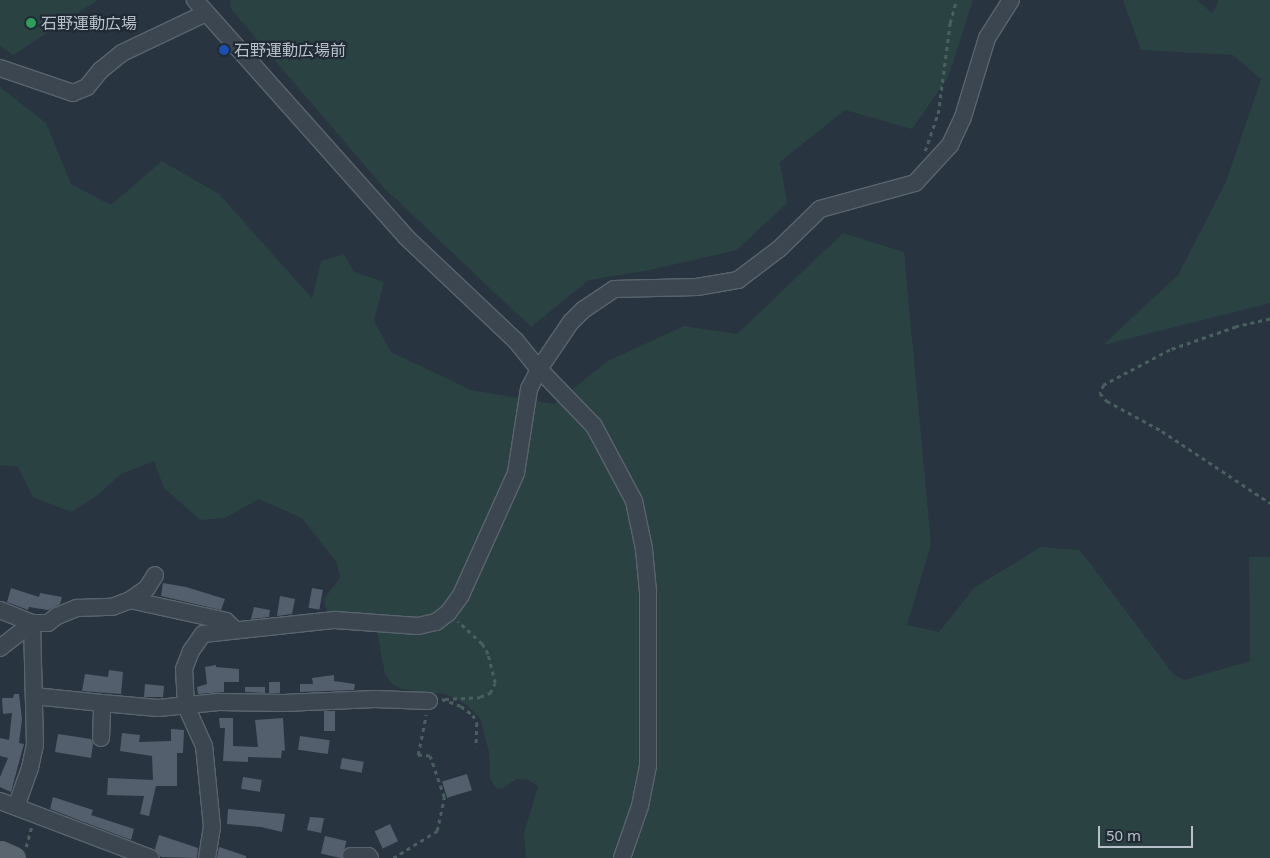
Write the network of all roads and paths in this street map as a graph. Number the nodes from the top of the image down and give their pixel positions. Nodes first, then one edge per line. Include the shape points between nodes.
1 (956, 0) edge
2 (1011, 0) edge
3 (201, 6) edge
4 (0, 68) edge
5 (923, 154) dead end
6 (1270, 319) edge
7 (539, 369) junction
8 (1270, 503) edge
9 (155, 575) dead end
10 (130, 600) junction
11 (0, 610) edge
12 (448, 613) junction
13 (32, 623) junction
14 (235, 630) junction
15 (0, 648) edge
16 (34, 696) junction
17 (436, 700) junction
18 (102, 703) junction
19 (186, 706) junction
20 (101, 738) dead end
21 (476, 747) dead end
22 (0, 801) edge
23 (16, 807) junction
24 (36, 812) junction
25 (0, 852) edge
26 (20, 853) edge
27 (351, 856) dead end
28 (151, 858) edge
29 (207, 858) edge
30 (370, 858) edge
31 (393, 858) edge
32 (622, 858) edge

1 - 5 path via 938,114
2 - 7 street via 987,38 954,138 942,157 920,180 820,209 779,250 738,280 698,287 614,290 571,322
3 - 4 street via 122,53 87,87 73,93
3 - 7 street via 406,237 516,341
6 - 8 path via 1176,347 1104,384 1100,393 1107,401 1162,431
7 - 12 street via 528,389 521,450 509,493 461,596
7 - 32 street via 594,426 634,501 644,549 648,592 648,766 640,806
9 - 10 street via 147,588
10 - 13 street via 112,607 77,608 57,616 48,624
10 - 14 street via 226,621
11 - 13 street
12 - 14 street via 436,622 418,626 336,620
12 - 17 path via 482,644 488,654 495,683 490,693 480,697
13 - 15 street
13 - 16 street
14 - 19 street via 203,634 191,651 184,669
16 - 18 street
16 - 23 street via 35,745
17 - 19 street via 219,702
17 - 21 path via 461,706 473,715 478,724
17 - 31 path via 418,755 430,756 444,797 437,830
18 - 19 street via 158,708
18 - 20 street
19 - 29 street via 204,746 212,827
22 - 23 street
23 - 24 street
24 - 26 path
24 - 28 street
25 - 26 main road
27 - 30 street

